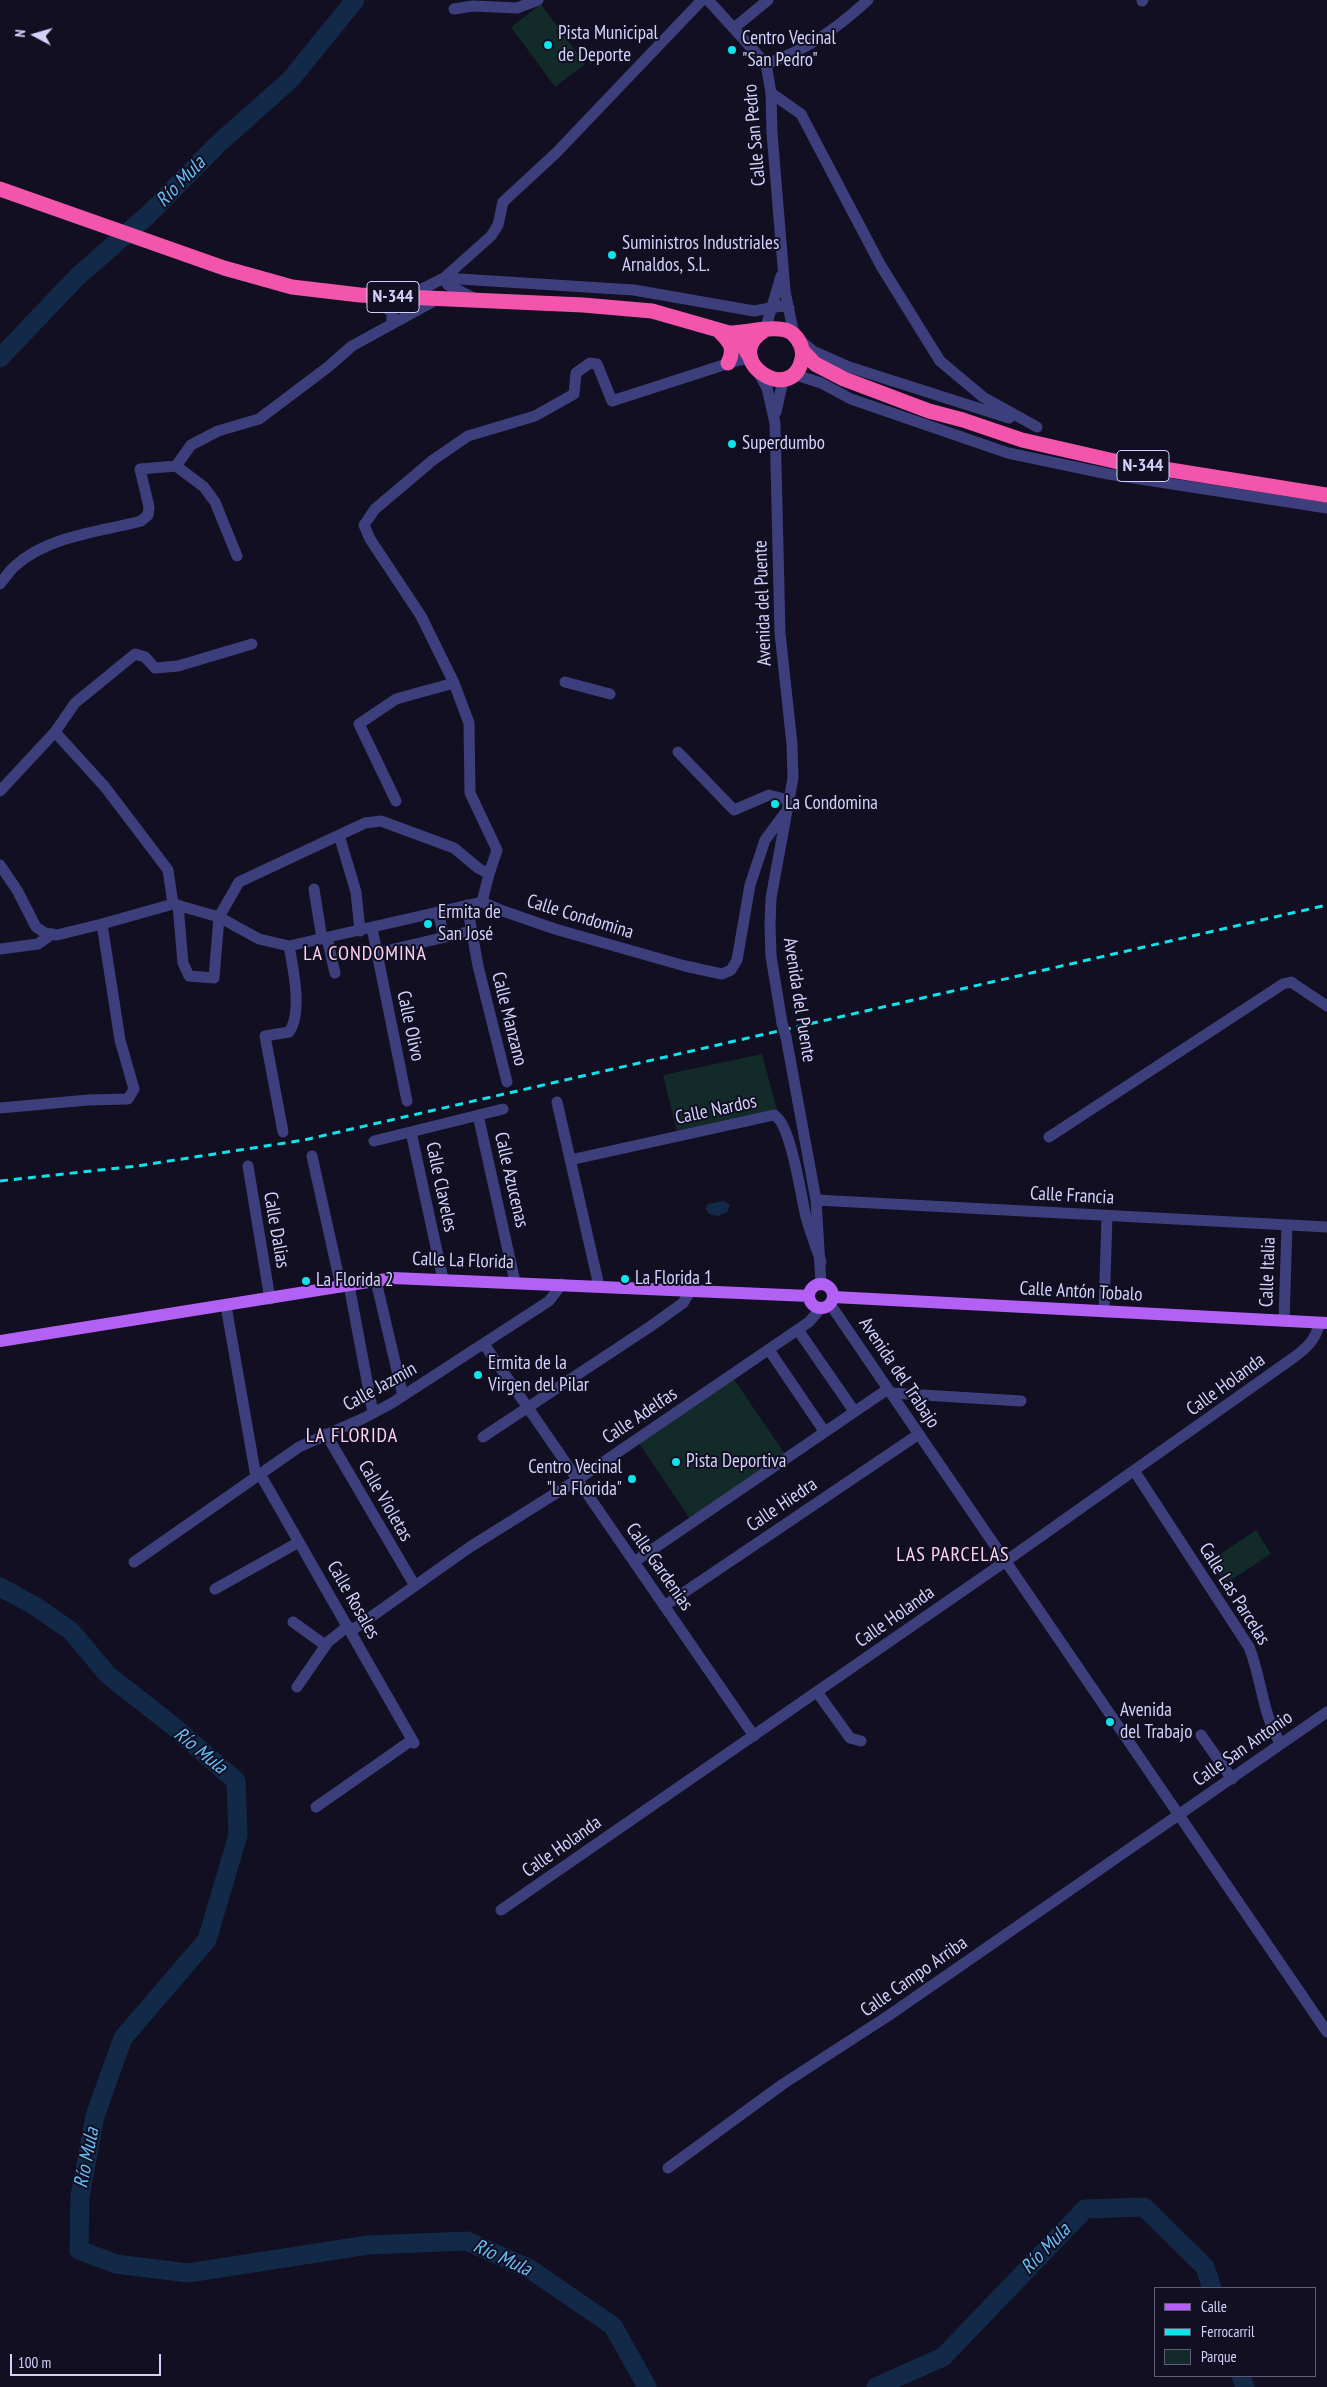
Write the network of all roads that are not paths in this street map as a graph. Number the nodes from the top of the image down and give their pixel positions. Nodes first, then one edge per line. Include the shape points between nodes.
1 (538, 0) edge
2 (702, 0) edge
3 (708, 0) edge
4 (768, 0) edge
5 (868, 0) edge
6 (454, 9) dead end
7 (734, 28) junction
8 (766, 64) junction
9 (771, 92) junction
10 (0, 189) edge
11 (784, 260) junction
12 (444, 278) junction
13 (360, 295) junction
14 (404, 298) junction
15 (436, 300) junction
16 (477, 300) junction
17 (771, 308) junction
18 (789, 308) junction
19 (392, 322) junction
20 (722, 330) junction
21 (766, 330) junction
22 (798, 341) junction
23 (728, 363) junction
24 (754, 365) junction
25 (791, 375) junction
26 (844, 379) junction
27 (775, 423) junction
28 (176, 466) junction
29 (1327, 495) edge
30 (1327, 508) edge
31 (237, 556) dead end
32 (0, 584) edge
33 (252, 644) dead end
34 (565, 682) dead end
35 (454, 683) junction
36 (610, 694) dead end
37 (55, 732) junction
38 (678, 752) dead end
39 (0, 792) edge
40 (788, 800) junction
41 (396, 801) dead end
42 (785, 813) junction
43 (340, 835) junction
44 (0, 865) edge
45 (489, 874) junction
46 (314, 889) dead end
47 (482, 902) junction
48 (175, 905) junction
49 (467, 905) junction
50 (438, 912) junction
51 (219, 917) junction
52 (102, 924) junction
53 (366, 930) junction
54 (471, 931) junction
55 (52, 934) junction
56 (444, 937) junction
57 (325, 938) junction
58 (289, 946) junction
59 (0, 949) edge
60 (377, 953) junction
61 (335, 973) dead end
62 (1327, 1006) edge
63 (507, 1082) dead end
64 (407, 1101) dead end
65 (557, 1102) dead end
66 (0, 1108) edge
67 (503, 1109) dead end
68 (478, 1116) junction
69 (283, 1132) dead end
70 (411, 1132) junction
71 (1049, 1137) dead end
72 (374, 1141) dead end
73 (312, 1156) dead end
74 (570, 1160) junction
75 (248, 1166) dead end
76 (816, 1200) junction
77 (1108, 1216) junction
78 (1287, 1225) junction
79 (1327, 1227) edge
80 (821, 1262) junction
81 (443, 1279) junction
82 (376, 1281) junction
83 (516, 1282) junction
84 (821, 1283) junction
85 (562, 1284) junction
86 (345, 1286) junction
87 (599, 1286) junction
88 (691, 1290) junction
89 (809, 1296) junction
90 (270, 1299) junction
91 (828, 1303) junction
92 (226, 1306) junction
93 (1104, 1312) junction
94 (1284, 1321) junction
95 (1323, 1323) edge
96 (798, 1330) junction
97 (0, 1341) edge
98 (484, 1344) junction
99 (769, 1350) junction
100 (890, 1390) junction
101 (403, 1396) junction
102 (1021, 1401) dead end
103 (529, 1408) junction
104 (854, 1411) junction
105 (373, 1413) junction
106 (824, 1431) junction
107 (326, 1434) junction
108 (920, 1434) junction
109 (483, 1437) dead end
110 (1134, 1472) junction
111 (258, 1476) junction
112 (577, 1480) junction
113 (299, 1542) junction
114 (1006, 1561) junction
115 (134, 1562) dead end
116 (634, 1562) junction
117 (414, 1586) junction
118 (215, 1589) dead end
119 (664, 1606) junction
120 (293, 1622) dead end
121 (349, 1628) junction
122 (325, 1645) junction
123 (297, 1687) dead end
124 (817, 1692) junction
125 (1327, 1712) edge
126 (1201, 1735) dead end
127 (754, 1736) junction
128 (861, 1741) dead end
129 (1281, 1744) junction
130 (1232, 1778) junction
131 (316, 1807) dead end
132 (1180, 1815) junction
133 (501, 1910) dead end
134 (1327, 2032) edge
135 (668, 2168) dead end

1 - 6 street via 517,8 473,6
2 - 12 street via 556,153 503,202 498,225 491,236
3 - 7 street, Calle San Pedro
4 - 7 street
5 - 8 street via 819,40 795,54
7 - 8 street, Calle San Pedro
8 - 9 street, Calle San Pedro
9 - 11 street, Calle San Pedro
9 - 22 street via 801,114 881,266 940,360 983,398 1037,427 849,367 814,352
10 - 13 highway, N-344 via 253,277 300,288
11 - 17 street, Calle San Pedro
11 - 18 street, Calle San Pedro
12 - 14 street
12 - 16 street via 448,285
12 - 17 street via 634,290 743,310
13 - 14 highway, N-344
13 - 19 street via 380,302 392,313
14 - 15 highway, N-344
15 - 16 highway, N-344
15 - 19 street
16 - 20 highway, N-344 via 652,311
17 - 18 street
17 - 21 street, Calle San Pedro
18 - 22 street, Calle San Pedro
19 - 28 street via 352,346 259,419 218,431 191,445
20 - 21 highway
20 - 23 highway via 733,350
20 - 24 highway via 742,343
21 - 22 highway via 784,329
21 - 24 highway via 754,341
22 - 25 highway via 800,364
22 - 26 highway via 815,364
23 - 24 street
23 - 35 street via 612,401 597,364 590,363 576,373 574,394 535,416 468,436 433,460 375,509 364,525 370,539 421,616
24 - 25 highway, N-344 via 774,379
24 - 27 street, Avenida del Puente via 768,388
25 - 26 highway, N-344 via 812,372
25 - 27 street, Avenida del Puente via 779,392
25 - 30 street via 821,383 850,398 1008,453 1108,474
26 - 29 highway, N-344 via 929,411 1067,451
27 - 40 street, Avenida del Puente via 780,632 792,744
28 - 31 street via 204,487 215,502
28 - 32 street via 140,469 149,507 148,515 141,522 55,542 14,566
33 - 37 street via 178,666 155,668 145,657 136,654 75,703
34 - 36 street
35 - 41 street via 396,699 358,724
35 - 45 street via 470,723 470,793 497,850
37 - 39 street
37 - 48 street via 105,786 168,870
38 - 40 street via 734,810 769,796
40 - 42 street, Avenida del Puente
42 - 47 street, Calle Condomina via 765,840 750,886 737,960 731,970 722,974 555,929
42 - 76 street, Avenida del Puente, bridge via 771,898 771,956
43 - 45 street via 365,823 381,822 454,848
43 - 51 street via 239,882
43 - 53 street, Calle Olivo
44 - 55 street via 36,928
45 - 47 street
46 - 57 street
47 - 49 street
48 - 51 street
48 - 51 street via 183,963 189,976 214,978
48 - 52 street
49 - 50 street
49 - 54 street, Calle Manzano
50 - 53 street
50 - 56 street
51 - 58 street via 260,939
52 - 55 street
52 - 66 street via 120,1040 134,1090 128,1099
53 - 57 street
53 - 60 street, Calle Olivo
54 - 56 street
54 - 63 street, Calle Manzano
55 - 59 street via 38,944
56 - 60 street
57 - 58 street
57 - 61 street
58 - 69 street via 295,987 294,1025 290,1032 265,1036
60 - 64 street, Calle Olivo
62 - 71 street via 1291,982 1283,984
65 - 74 street
67 - 68 street
68 - 70 street
68 - 83 street, Calle Azucenas
70 - 72 street
70 - 81 street, Calle Claveles
73 - 86 street
74 - 80 street, Calle Nardos via 774,1115 783,1122 806,1217
74 - 87 street
75 - 90 street, Calle Dalias
76 - 77 street, Calle Francia
76 - 80 street, Avenida del Puente
77 - 78 street, Calle Francia
77 - 93 street
78 - 79 street, Calle Francia
78 - 94 street, Calle Italia
80 - 84 street, Avenida del Puente
81 - 82 main road, Calle La Florida
81 - 83 main road, Calle La Florida
82 - 86 main road, Calle La Florida
82 - 101 street
83 - 85 main road, Calle La Florida
84 - 89 main road via 814,1286
84 - 91 main road via 830,1288
85 - 87 main road, Calle La Florida
85 - 98 street, Calle Jazmín via 549,1302
86 - 90 main road, Calle La Florida
86 - 105 street
87 - 88 main road, Calle La Florida
88 - 89 main road, Calle La Florida
88 - 103 street via 683,1303
89 - 91 main road via 812,1304
90 - 92 main road, Calle La Florida
91 - 93 main road, Calle Antón Tobalo
91 - 96 street, Calle Adelfas
91 - 100 street, Avenida del Trabajo
92 - 97 main road, Calle La Florida
92 - 111 street, Calle Rosales
93 - 94 main road, Calle Antón Tobalo
94 - 95 main road, Calle Antón Tobalo
95 - 110 street, Calle Holanda via 1309,1346
96 - 99 street, Calle Adelfas
96 - 104 street
98 - 101 street, Calle Jazmín
98 - 103 street, Calle Gardenias
99 - 106 street
99 - 112 street, Calle Adelfas
100 - 102 street
100 - 104 street
100 - 108 street, Avenida del Trabajo
101 - 105 street, Calle Jazmín
103 - 109 street
103 - 112 street, Calle Gardenias
104 - 106 street
105 - 107 street, Calle Jazmín
106 - 116 street
107 - 111 street, Calle Jazmín via 299,1447
107 - 117 street, Calle Violetas
108 - 114 street, Avenida del Trabajo
108 - 119 street, Calle Hiedra
110 - 114 street, Calle Holanda
110 - 129 street, Calle Las Parcelas via 1249,1647 1258,1668 1268,1718
111 - 113 street, Calle Rosales
111 - 115 street, Calle Jazmín
112 - 116 street, Calle Gardenias
112 - 117 street, Calle Adelfas
113 - 118 street
113 - 121 street, Calle Rosales
114 - 124 street, Calle Holanda
114 - 132 street, Avenida del Trabajo
116 - 119 street, Calle Gardenias
117 - 121 street, Calle Adelfas
119 - 127 street, Calle Gardenias
120 - 122 street
121 - 122 street, Calle Adelfas
121 - 131 street, Calle Rosales via 413,1742
122 - 123 street, Calle Adelfas
124 - 127 street, Calle Holanda
124 - 128 street via 850,1738
125 - 129 street, Calle San Antonio
126 - 130 street
127 - 133 street, Calle Holanda
129 - 130 street, Calle San Antonio
130 - 132 street, Calle San Antonio
132 - 134 street, Avenida del Trabajo
132 - 135 street, Calle Campo Arriba via 888,2016 783,2084

